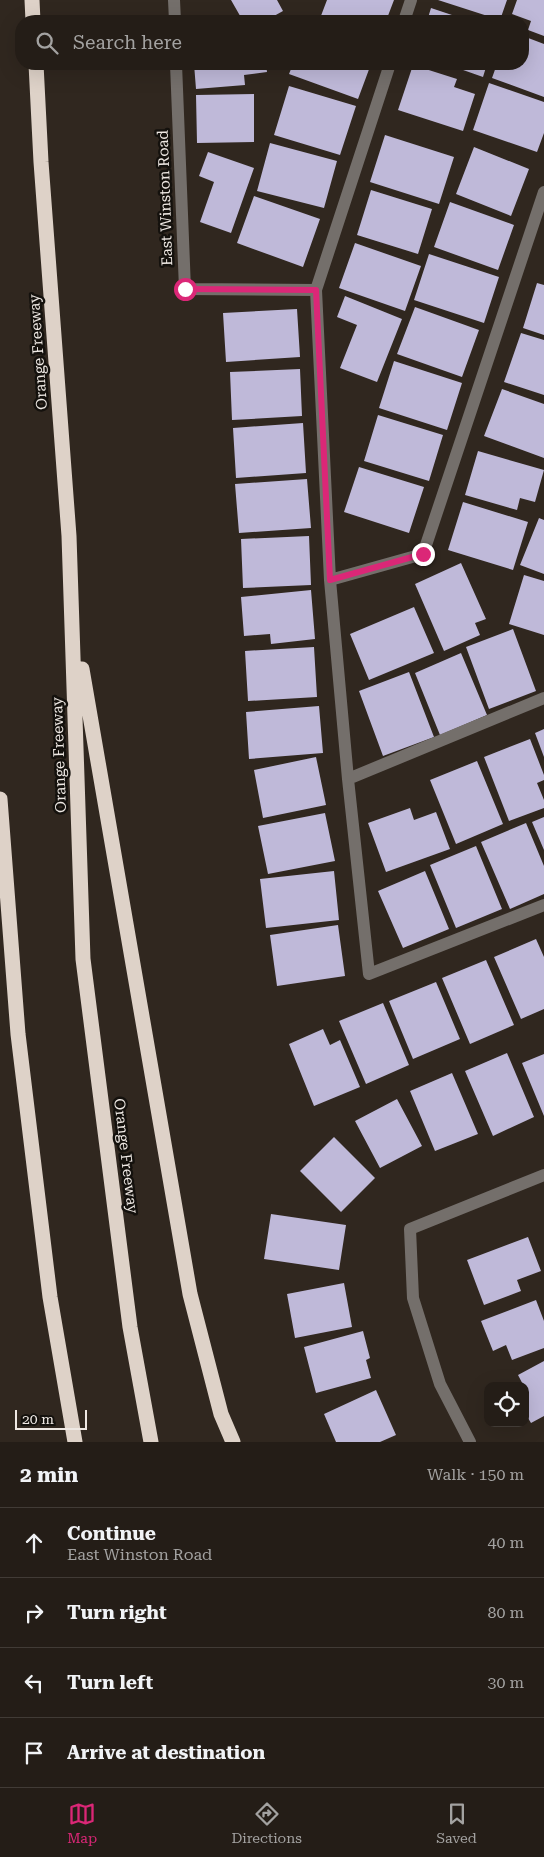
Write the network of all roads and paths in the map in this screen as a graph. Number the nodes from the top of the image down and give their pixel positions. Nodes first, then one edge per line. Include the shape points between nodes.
1 (32, 0) edge
2 (174, 0) edge
3 (411, 0) edge
4 (33, 15) edge
5 (175, 15) edge
6 (406, 15) edge
7 (36, 70) edge
8 (176, 70) edge
9 (388, 70) edge
10 (544, 192) edge
11 (316, 290) junction
12 (330, 580) junction
13 (72, 612) junction
14 (544, 698) edge
15 (348, 779) junction
16 (0, 798) edge
17 (544, 905) edge
18 (544, 1175) edge
19 (75, 1442) edge
20 (151, 1442) edge
21 (233, 1442) edge
22 (470, 1442) edge

1 - 4 highway
2 - 5 street
3 - 6 street
7 - 13 highway, Orange Freeway
8 - 11 street, East Winston Road via 185,289
9 - 11 street
10 - 12 street via 423,554
11 - 12 street
12 - 15 street
13 - 20 highway, Orange Freeway via 84,959 130,1327
13 - 21 highway via 190,1294 221,1414
14 - 15 street
15 - 17 street via 368,974
16 - 19 highway via 18,1034 50,1297
18 - 22 street via 410,1229 414,1298 440,1384

